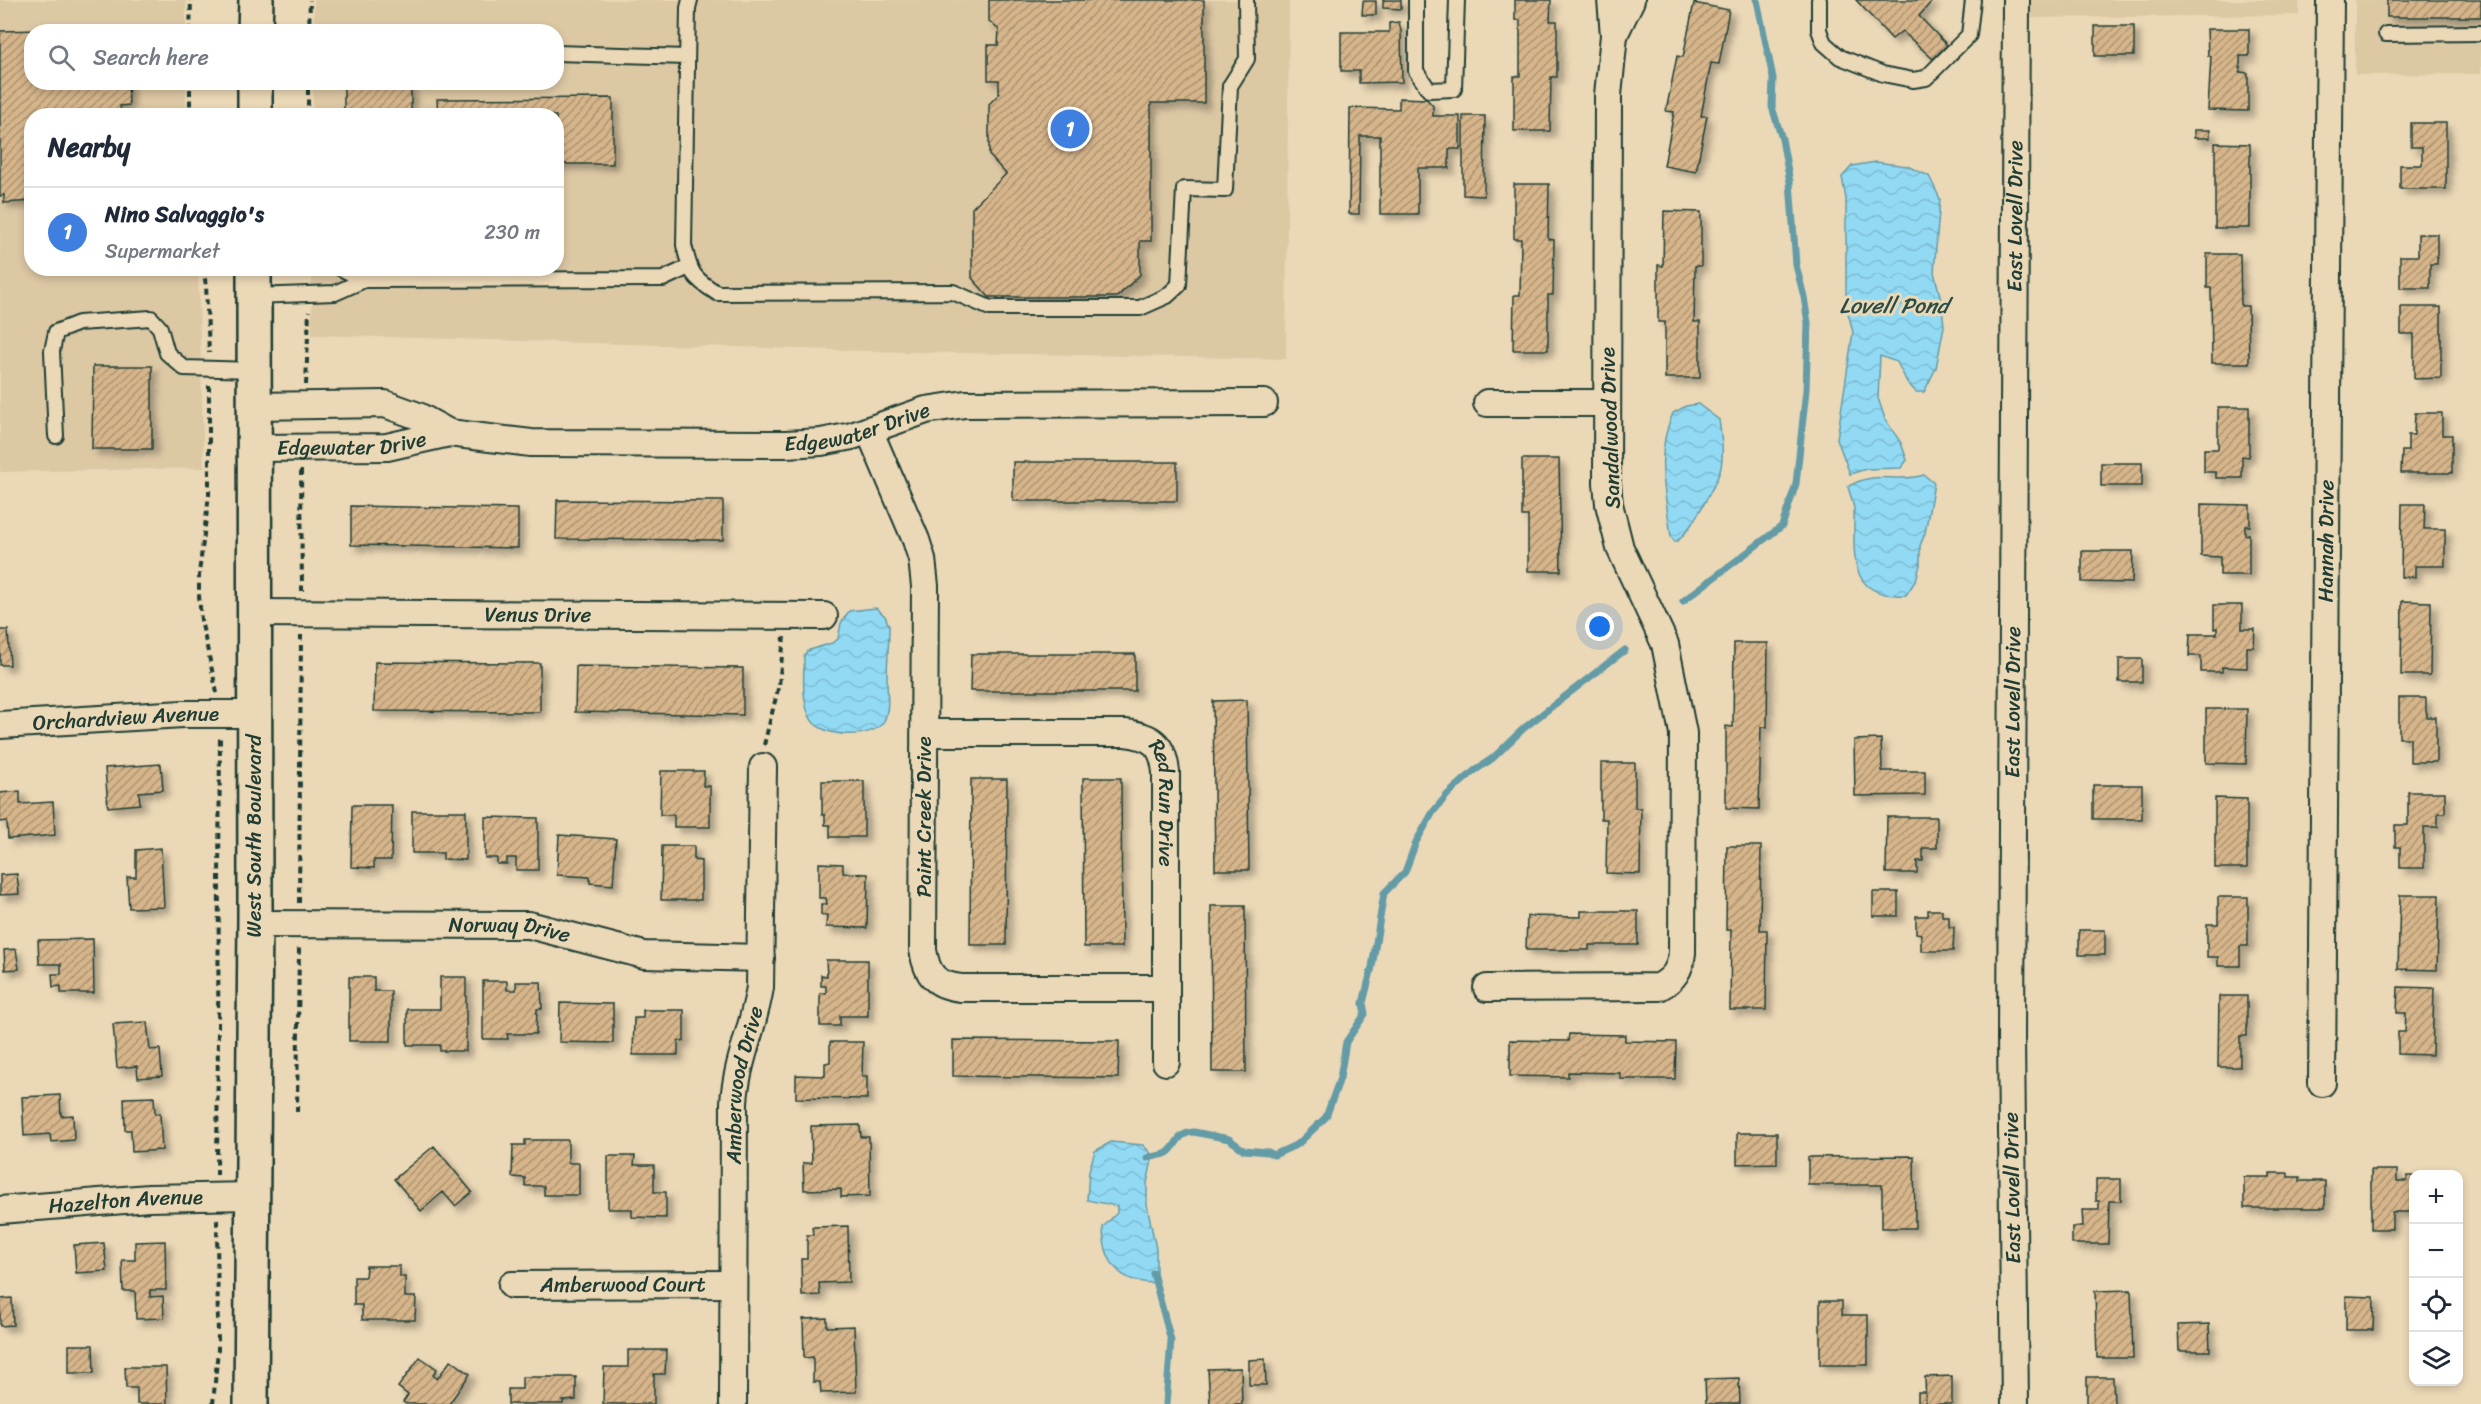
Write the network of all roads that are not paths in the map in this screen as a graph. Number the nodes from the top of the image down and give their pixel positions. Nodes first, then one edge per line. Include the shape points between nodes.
1 (256, 0) edge
2 (690, 0) edge
3 (1246, 0) edge
4 (1416, 0) edge
5 (1457, 0) edge
6 (1611, 0) edge
7 (1631, 0) edge
8 (1819, 0) edge
9 (1973, 0) edge
10 (2016, 0) edge
11 (2330, 0) edge
12 (255, 24) edge
13 (2481, 33) edge
14 (2386, 34) dead end
15 (1614, 35) junction
16 (564, 53) edge
17 (687, 57) junction
18 (255, 90) edge
19 (255, 108) edge
20 (689, 267) junction
21 (356, 276) edge
22 (364, 280) junction
23 (254, 282) edge
24 (254, 370) junction
25 (1264, 403) dead end
26 (1487, 403) dead end
27 (1606, 403) junction
28 (254, 406) junction
29 (869, 430) junction
30 (449, 433) junction
31 (56, 436) dead end
32 (254, 447) junction
33 (253, 613) junction
34 (824, 616) dead end
35 (253, 714) junction
36 (0, 725) edge
37 (925, 734) junction
38 (763, 767) road end
39 (254, 924) junction
40 (761, 958) junction
41 (1166, 988) junction
42 (1487, 988) dead end
43 (1166, 1062) dead end
44 (2322, 1083) dead end
45 (251, 1196) junction
46 (0, 1210) edge
47 (734, 1284) junction
48 (512, 1285) dead end
49 (251, 1404) edge
50 (733, 1404) edge
51 (2015, 1404) edge

1 - 12 street
2 - 17 lane
3 - 20 lane via 1247,58 1230,87 1225,190 1184,189 1179,285 1167,296 1140,308 990,308 953,292 717,293 699,282
4 - 5 lane via 1416,71 1429,90 1454,89
6 - 15 street, Sandalwood Drive
7 - 15 street, Sandalwood Drive
8 - 9 lane via 1819,30 1824,43 1840,57 1883,74 1913,80 1926,78 1969,35
10 - 51 street, East Lovell Drive via 2011,1038
11 - 44 street, Hannah Drive
13 - 14 lane
15 - 27 street, Sandalwood Drive via 1608,95
16 - 17 lane
17 - 20 lane via 684,245
18 - 19 street
20 - 22 lane via 663,279
21 - 22 lane
22 - 23 lane via 334,293 310,294
23 - 24 street, West South Boulevard
24 - 28 street, West South Boulevard
24 - 31 lane via 184,368 168,353 151,318 79,323 56,332 52,351
25 - 29 street, Edgewater Drive via 965,404 926,410
26 - 27 street
27 - 42 street, Sandalwood Drive via 1607,483 1614,528 1665,644 1683,733 1681,962 1673,978 1659,987
28 - 30 street, Edgewater Drive via 385,404
28 - 32 street, West South Boulevard
29 - 30 street, Edgewater Drive via 821,442 786,444 531,443
29 - 37 street, Paint Creek Drive via 922,559
30 - 32 street, Edgewater Drive via 387,447
32 - 33 street, West South Boulevard
33 - 34 street, Venus Drive
33 - 35 street, West South Boulevard
35 - 36 street, Orchardview Avenue via 183,714
35 - 39 street, West South Boulevard
37 - 41 street, Red Run Drive via 1125,733 1139,734 1157,744 1167,772
37 - 41 street, Paint Creek Drive via 923,950 933,978 947,987 961,988
38 - 40 street, Amberwood Drive
39 - 40 street, Norway Drive via 529,925 644,955
39 - 45 street, West South Boulevard
40 - 47 street, Amberwood Drive via 757,1007 735,1091
41 - 43 street, Red Run Drive
45 - 46 street, Hazelton Avenue via 149,1198
45 - 49 street, West South Boulevard
47 - 48 street, Amberwood Court
47 - 50 street, Amberwood Drive

